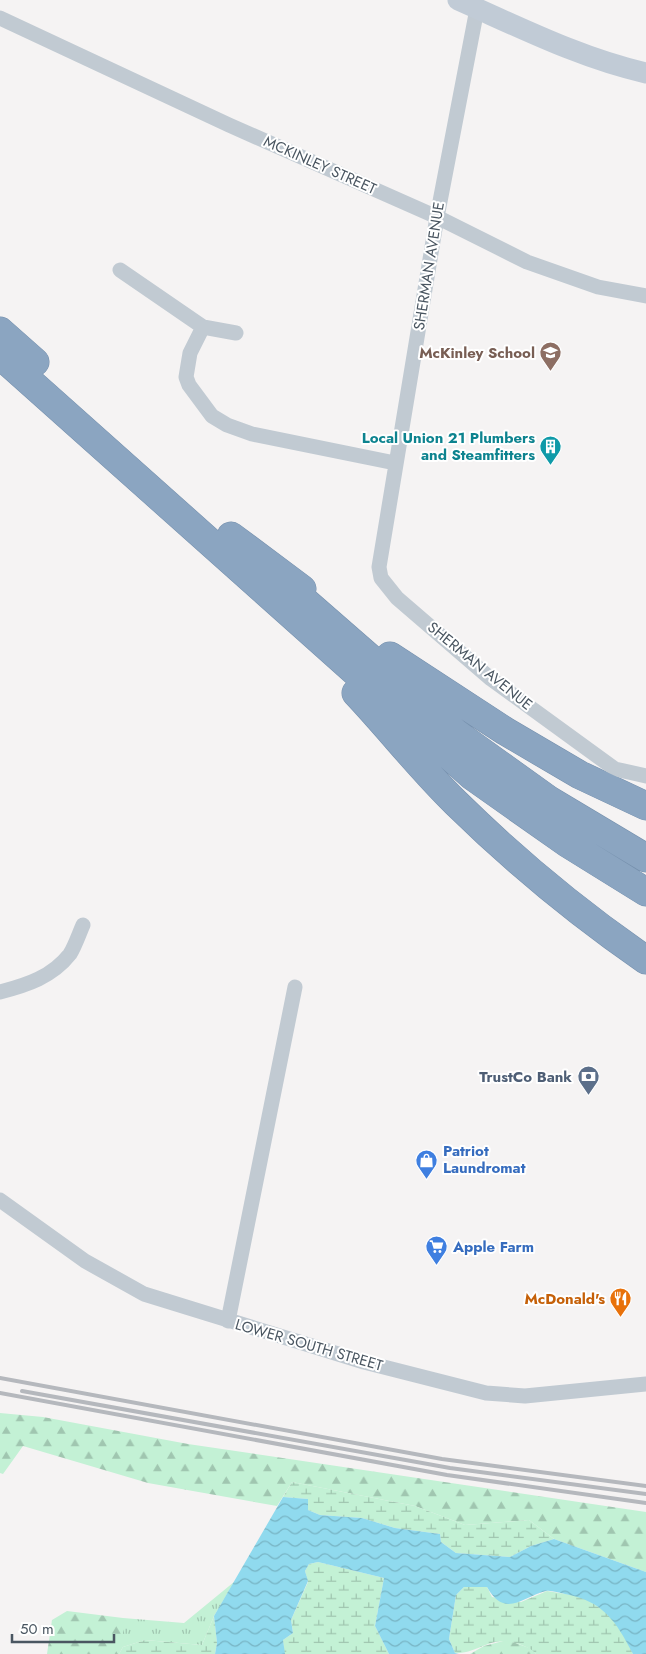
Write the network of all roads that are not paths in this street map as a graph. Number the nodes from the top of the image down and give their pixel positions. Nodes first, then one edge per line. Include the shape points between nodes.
1 (458, 0) edge
2 (477, 9) junction
3 (0, 18) edge
4 (646, 73) edge
5 (437, 217) junction
6 (120, 270) dead end
7 (646, 296) edge
8 (203, 327) junction
9 (0, 331) edge
10 (236, 333) dead end
11 (0, 355) edge
12 (395, 463) junction
13 (225, 542) junction
14 (646, 776) edge
15 (646, 806) edge
16 (646, 858) edge
17 (646, 892) edge
18 (82, 925) dead end
19 (646, 960) edge
20 (295, 987) dead end
21 (0, 992) edge
22 (0, 1200) edge
23 (228, 1321) junction
24 (646, 1384) edge

1 - 2 street
2 - 4 street via 548,40
2 - 5 street, SHERMAN AVENUE
3 - 5 street, MCKINLEY STREET
5 - 7 street, MCKINLEY STREET via 527,262 569,278
5 - 12 street, SHERMAN AVENUE
6 - 8 street
8 - 10 street
8 - 12 street via 190,353 186,377 212,416 252,434
9 - 13 highway
11 - 13 highway
12 - 14 street, SHERMAN AVENUE via 378,567 381,578 398,598 492,678 580,746 615,769
13 - 15 highway via 460,704 580,775
13 - 16 highway via 456,734 556,805
13 - 17 highway via 472,776 567,843
13 - 19 highway via 455,802 567,902
18 - 21 street via 70,953 52,971 30,984
20 - 23 street
22 - 23 street, LOWER SOUTH STREET via 85,1261 144,1294
23 - 24 street, LOWER SOUTH STREET via 364,1362 486,1392 525,1396

